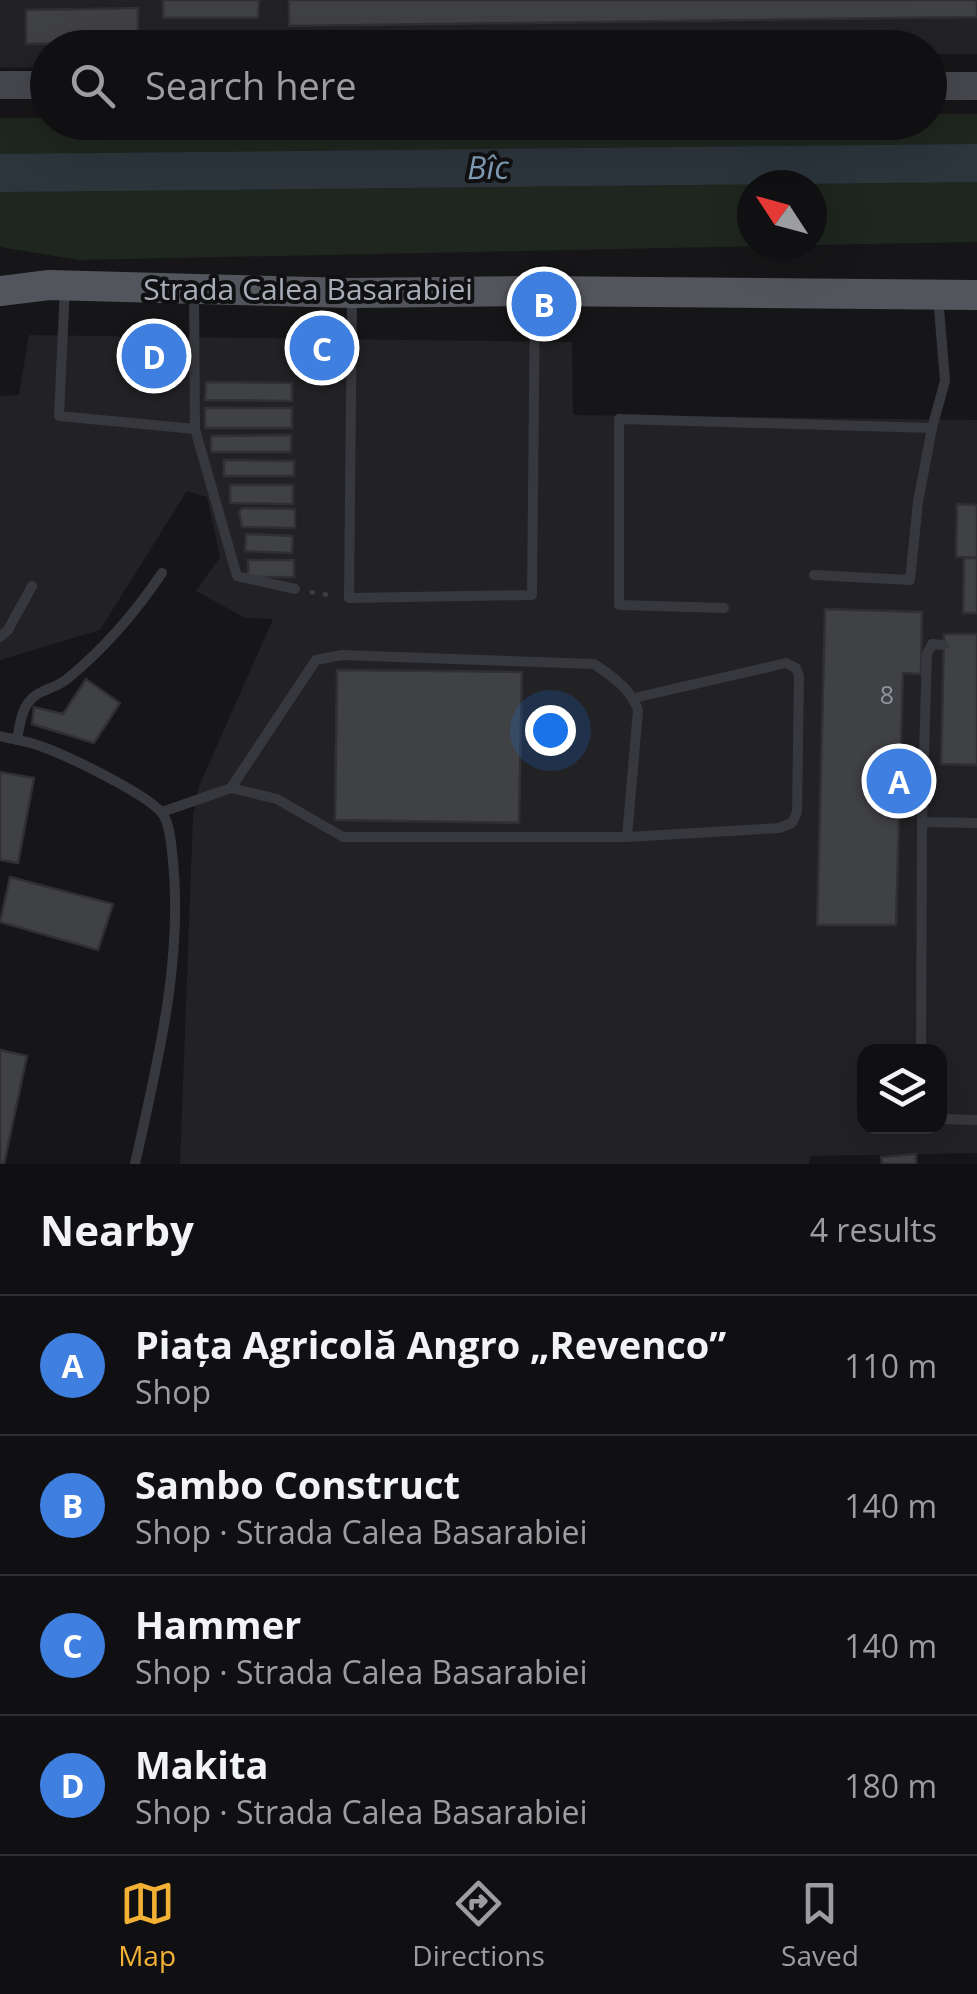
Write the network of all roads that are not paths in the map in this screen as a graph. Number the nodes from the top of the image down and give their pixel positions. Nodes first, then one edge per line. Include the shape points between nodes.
1 (0, 85) edge
2 (30, 85) edge
3 (947, 86) edge
4 (977, 86) edge
5 (0, 275) edge
6 (57, 286) junction
7 (194, 290) junction
8 (0, 291) edge
9 (534, 291) junction
10 (352, 293) junction
11 (938, 295) junction
12 (977, 295) edge
13 (932, 428) junction
14 (195, 430) junction
15 (162, 574) dead end
16 (814, 576) dead end
17 (32, 586) dead end
18 (296, 590) road end
19 (724, 608) dead end
20 (0, 637) edge
21 (944, 645) dead end
22 (634, 698) junction
23 (0, 736) edge
24 (17, 740) junction
25 (231, 788) junction
26 (162, 812) junction
27 (922, 822) junction
28 (977, 823) edge
29 (627, 837) junction
30 (921, 1044) edge
31 (947, 1120) edge
32 (977, 1120) edge
33 (135, 1164) edge

1 - 2 street
3 - 4 street
5 - 6 main road
6 - 7 main road, Strada Calea Basarabiei
6 - 8 main road, Strada Calea Basarabiei
6 - 14 lane via 59,416
7 - 10 main road, Strada Calea Basarabiei
7 - 14 lane
9 - 10 main road, Strada Calea Basarabiei
9 - 10 lane via 532,595 349,598
9 - 11 main road, Strada Calea Basarabiei
11 - 12 main road, Strada Calea Basarabiei
11 - 13 lane via 945,381
13 - 16 lane via 910,580
13 - 19 lane via 619,419 619,605
14 - 18 lane via 237,576
15 - 24 lane via 135,614 79,670 25,705
17 - 20 lane
21 - 27 lane via 932,644 927,654
22 - 25 lane via 594,664 325,657 308,667
22 - 29 lane
22 - 29 lane via 786,663 796,668 797,812 780,828
23 - 24 lane
24 - 26 lane via 82,765
25 - 26 lane
25 - 29 lane via 277,799 344,836
26 - 33 lane via 175,881 173,957
27 - 28 lane
27 - 30 lane
31 - 32 lane

